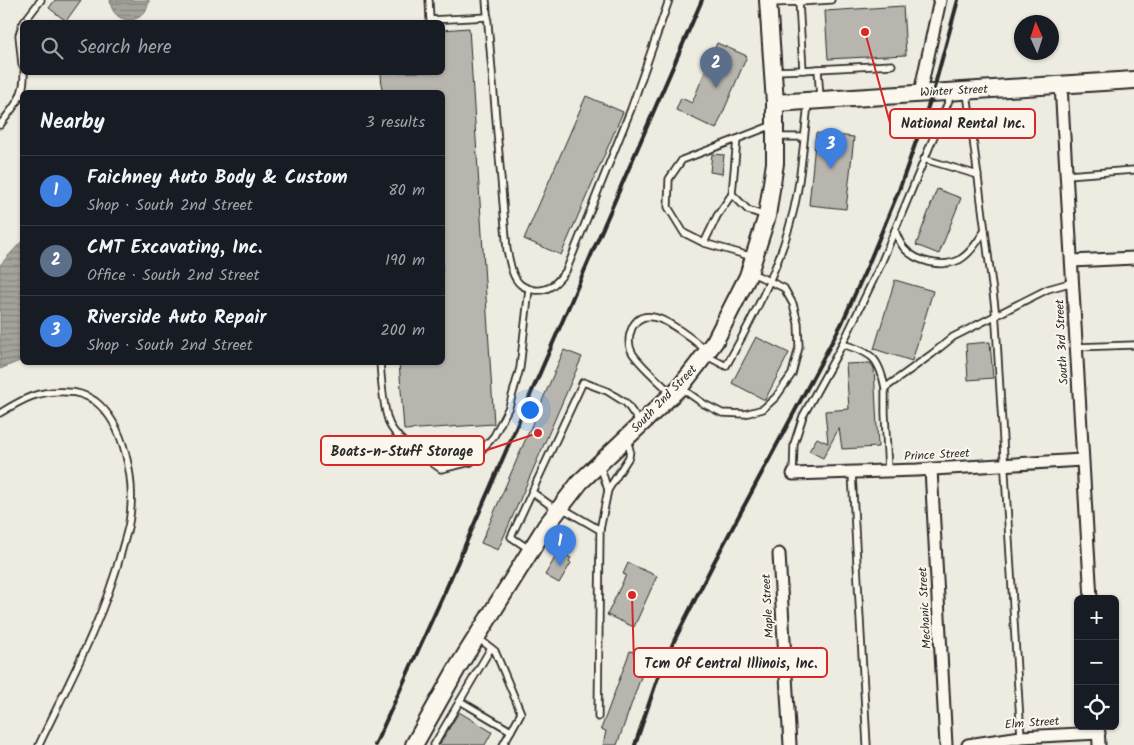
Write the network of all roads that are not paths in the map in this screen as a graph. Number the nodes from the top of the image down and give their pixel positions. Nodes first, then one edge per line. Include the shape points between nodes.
1 (41, 0) edge
2 (429, 0) edge
3 (486, 0) edge
4 (669, 0) edge
5 (831, 0) edge
6 (940, 0) edge
7 (769, 2) edge
8 (799, 2) junction
9 (488, 16) junction
10 (27, 20) edge
11 (892, 65) dead end
12 (818, 69) junction
13 (803, 70) junction
14 (773, 71) junction
15 (24, 75) edge
16 (1134, 80) edge
17 (1061, 85) junction
18 (23, 90) edge
19 (960, 91) junction
20 (920, 93) junction
21 (20, 97) edge
22 (814, 100) junction
23 (775, 103) junction
24 (944, 112) junction
25 (971, 122) junction
26 (0, 124) edge
27 (775, 131) junction
28 (804, 137) junction
29 (737, 139) junction
30 (924, 159) junction
31 (1134, 170) edge
32 (1067, 174) junction
33 (978, 176) junction
34 (732, 194) junction
35 (767, 216) junction
36 (894, 230) junction
37 (985, 230) junction
38 (704, 243) junction
39 (1134, 258) edge
40 (1072, 261) junction
41 (752, 265) junction
42 (769, 281) junction
43 (1073, 282) junction
44 (529, 288) junction
45 (996, 316) junction
46 (842, 344) junction
47 (1134, 345) edge
48 (1076, 347) junction
49 (706, 353) junction
50 (380, 365) edge
51 (886, 388) junction
52 (676, 391) junction
53 (0, 414) edge
54 (641, 425) junction
55 (626, 438) junction
56 (1082, 460) junction
57 (599, 463) junction
58 (1004, 465) junction
59 (931, 469) junction
60 (888, 471) junction
61 (852, 473) junction
62 (794, 474) joint
63 (608, 490) junction
64 (532, 492) junction
65 (559, 508) junction
66 (600, 530) junction
67 (531, 550) junction
68 (779, 554) dead end
69 (1090, 595) edge
70 (476, 637) junction
71 (491, 648) junction
72 (460, 701) junction
73 (598, 717) dead end
74 (1098, 730) edge
75 (511, 731) junction
76 (431, 733) junction
77 (1020, 737) junction
78 (975, 744) edge
79 (39, 745) edge
80 (414, 745) edge
81 (434, 745) edge
82 (503, 745) edge
83 (790, 745) edge
84 (867, 745) edge
85 (946, 745) edge
86 (1099, 745) edge

1 - 10 lane
2 - 9 lane via 430,20
3 - 9 lane
4 - 44 lane via 631,109 566,270 555,285 543,291
5 - 8 lane
6 - 20 street
7 - 8 lane
7 - 14 main road, South 2nd Street
8 - 13 lane
9 - 44 lane via 507,250 513,272 520,284
11 - 12 lane
12 - 13 lane
12 - 22 lane
13 - 14 lane
14 - 23 main road, South 2nd Street
15 - 18 lane
16 - 17 main road, Winter Street
17 - 19 main road, Winter Street
17 - 32 street, South 3rd Street
19 - 20 main road, Winter Street
19 - 24 lane
19 - 25 lane
20 - 22 main road, Winter Street
21 - 26 lane
22 - 23 main road, Winter Street
22 - 28 lane
23 - 27 main road, South 2nd Street
24 - 25 lane
24 - 30 lane
25 - 33 lane
27 - 28 lane
27 - 29 lane
27 - 35 main road, South 2nd Street via 772,190
28 - 42 lane via 797,195
29 - 34 lane
29 - 38 lane via 682,160 669,179 668,208 684,233
30 - 33 lane
30 - 36 lane
31 - 32 lane
32 - 40 street, South 3rd Street
33 - 37 lane
34 - 35 lane via 748,210
34 - 38 lane
35 - 41 main road, South 2nd Street
36 - 37 lane via 905,248 916,257 946,264 960,259 973,248
36 - 46 lane
37 - 45 lane
38 - 41 lane
39 - 40 street
40 - 43 street, South 3rd Street
41 - 42 lane
41 - 49 main road, South 2nd Street
42 - 49 lane via 726,366
42 - 52 lane via 784,288 793,304 799,347 792,374 776,397 763,409 745,414 722,413
43 - 45 lane via 1048,289
43 - 48 street, South 3rd Street
44 - 50 lane via 520,368 509,407 494,436 471,462 441,470 409,447 390,426
45 - 51 lane via 953,336
45 - 58 lane
46 - 51 lane via 875,359 882,370
46 - 62 lane via 803,416 794,444
47 - 48 lane
48 - 56 street, South 3rd Street
49 - 52 main road, South 2nd Street
49 - 52 lane via 661,318 641,318 633,325 628,343 633,353
51 - 60 lane
52 - 54 main road, South 2nd Street
53 - 79 lane via 40,393 78,392 93,399 115,425 124,448 130,481 130,516 116,569 96,626
54 - 55 main road, South 2nd Street
54 - 64 lane via 626,403 583,382
55 - 57 main road, South 2nd Street
55 - 63 lane via 629,457
56 - 58 street, Prince Street
56 - 69 street, South 3rd Street
57 - 63 lane
57 - 65 main road, South 2nd Street
58 - 59 street, Prince Street
58 - 77 lane
59 - 60 street, Prince Street
59 - 85 street, Mechanic Street
60 - 61 street, Prince Street
61 - 62 street, Prince Street
61 - 84 lane
63 - 66 lane
64 - 65 lane
64 - 67 lane via 511,537
65 - 66 lane
65 - 67 main road, South 2nd Street
66 - 73 lane
67 - 70 main road, South 2nd Street
68 - 83 street, Maple Street
70 - 71 lane
70 - 76 main road, South 2nd Street
71 - 72 lane
71 - 75 lane via 521,713
72 - 75 lane
72 - 76 lane
74 - 77 street, Elm Street
74 - 86 street
75 - 82 lane
76 - 80 main road, South 2nd Street
76 - 81 lane
77 - 78 street, Elm Street

